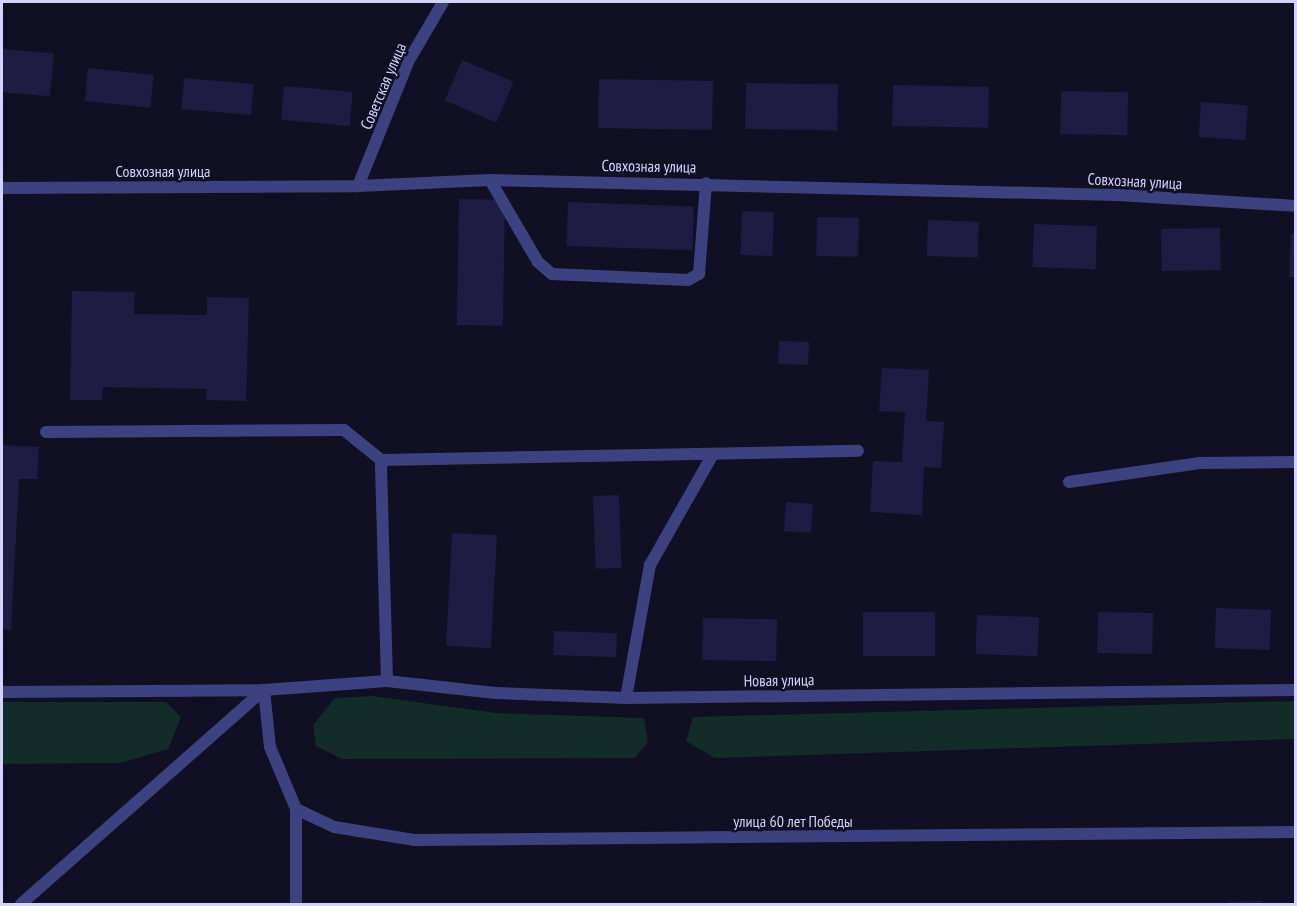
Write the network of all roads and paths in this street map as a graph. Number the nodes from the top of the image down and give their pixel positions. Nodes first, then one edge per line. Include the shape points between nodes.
1 (443, 2) edge
2 (490, 180) junction
3 (706, 183) junction
4 (358, 186) junction
5 (2, 188) edge
6 (1296, 206) edge
7 (46, 432) dead end
8 (858, 451) dead end
9 (713, 454) junction
10 (381, 460) junction
11 (1296, 462) edge
12 (1069, 482) dead end
13 (387, 681) junction
14 (264, 690) junction
15 (1296, 690) edge
16 (2, 692) edge
17 (626, 698) junction
18 (296, 809) junction
19 (1296, 832) edge
20 (21, 904) edge
21 (296, 904) edge

1 - 4 street, Советская улица via 408,62
2 - 3 street, Совхозная улица
2 - 3 street via 538,262 552,274 688,280 699,274
2 - 4 street, Совхозная улица
3 - 6 street, Совхозная улица
4 - 5 street, Совхозная улица
7 - 10 street via 344,430
8 - 9 street
9 - 10 street
9 - 17 street via 650,565
10 - 13 street
11 - 12 street via 1200,463
13 - 14 street, Новая улица
13 - 17 street, Новая улица via 495,693
14 - 16 street, Новая улица
14 - 18 street via 270,747
14 - 20 street
15 - 17 street, Новая улица
18 - 19 street, улица 60 лет Победы via 334,827 414,840
18 - 21 street

